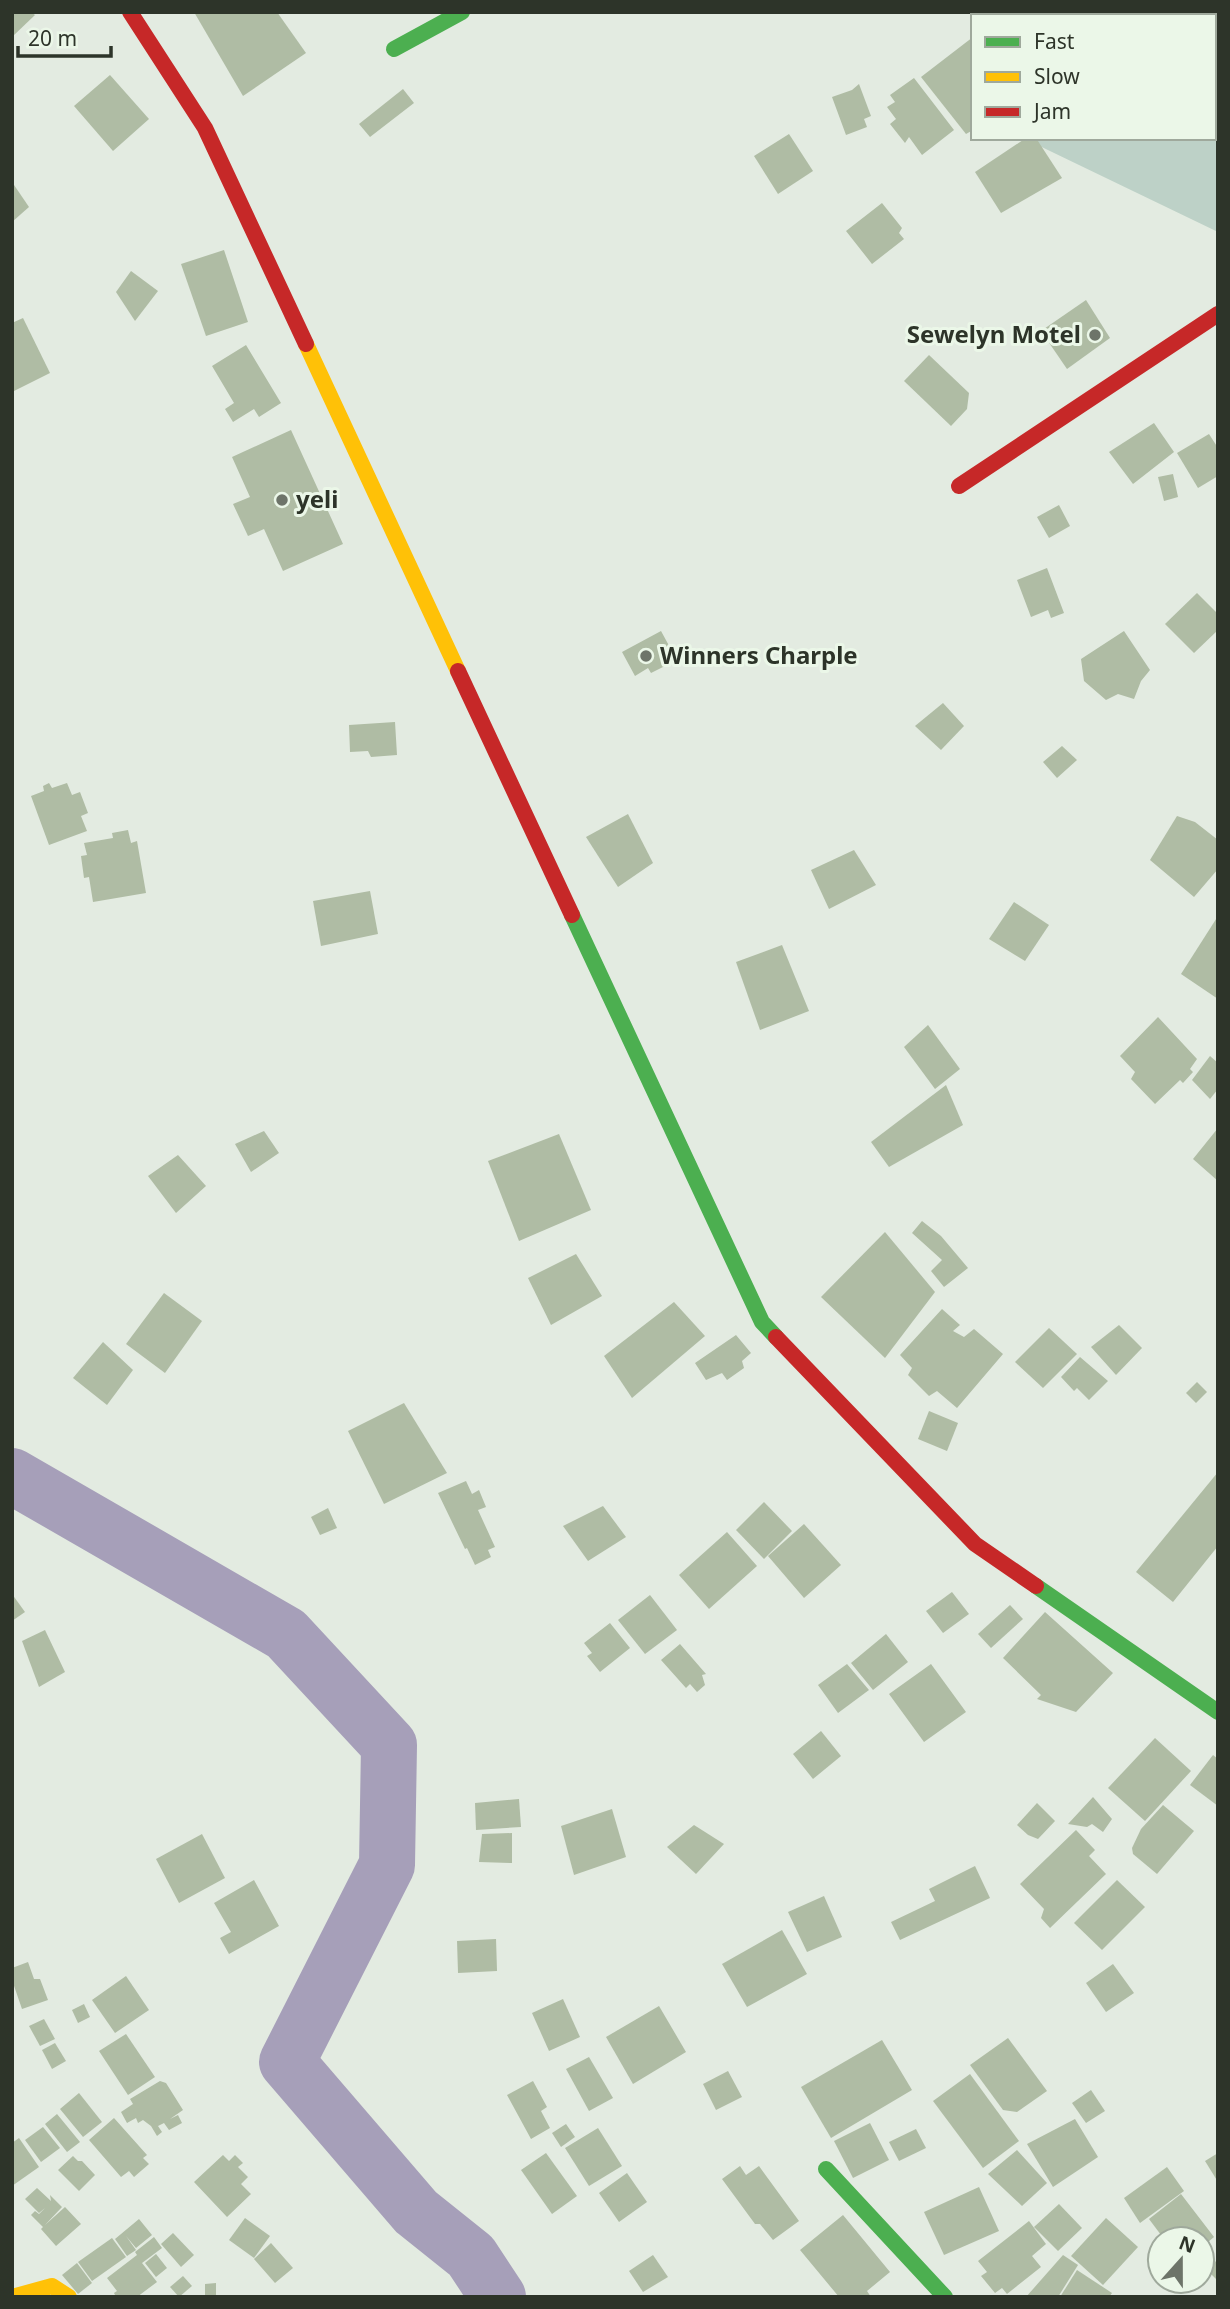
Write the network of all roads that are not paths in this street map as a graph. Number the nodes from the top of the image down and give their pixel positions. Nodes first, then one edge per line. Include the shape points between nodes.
1 (130, 12) edge
2 (462, 12) edge
3 (394, 49) dead end
4 (1218, 314) edge
5 (959, 485) dead end
6 (1218, 1712) edge
7 (826, 2169) dead end
8 (12, 2297) edge
9 (69, 2297) edge
10 (945, 2297) edge

1 - 6 street via 205,128 762,1322 975,1544
2 - 3 street
4 - 5 street
7 - 10 street
8 - 9 street via 52,2286

